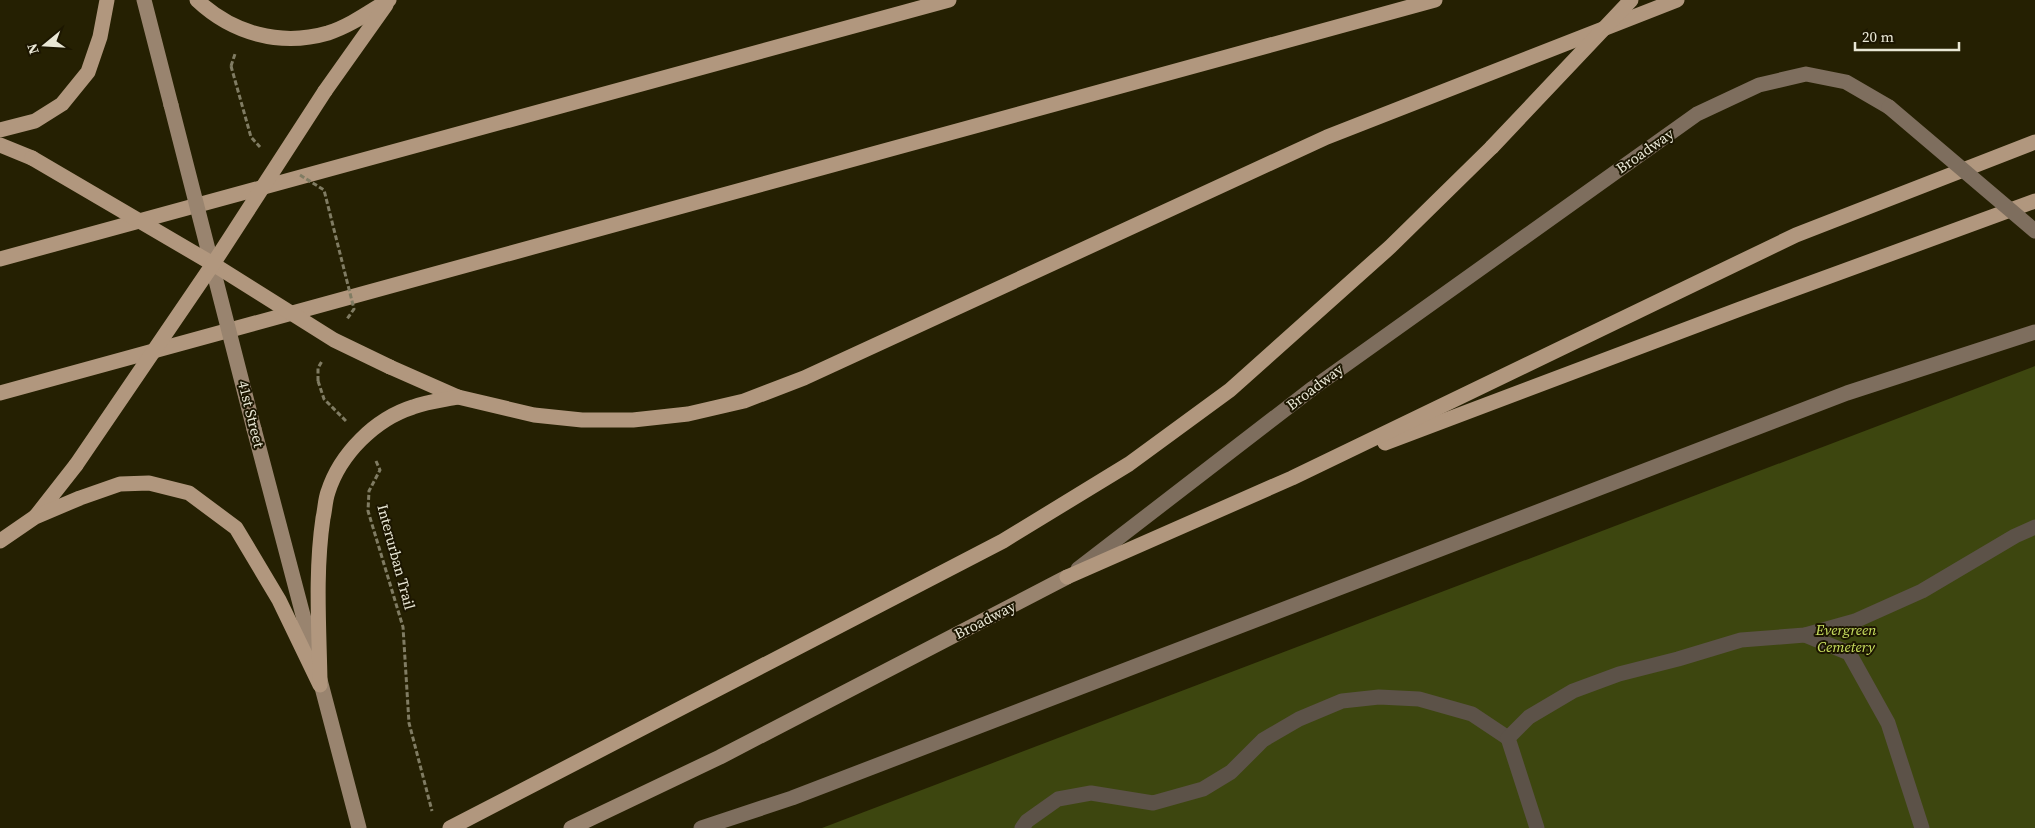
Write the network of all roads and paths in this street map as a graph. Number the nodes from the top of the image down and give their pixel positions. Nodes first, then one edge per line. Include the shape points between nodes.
1 (107, 0) edge
2 (144, 0) edge
3 (197, 0) edge
4 (389, 0) edge
5 (949, 0) edge
6 (1436, 0) edge
7 (1631, 0) edge
8 (1677, 0) edge
9 (231, 66) dead end
10 (0, 130) edge
11 (2035, 142) edge
12 (0, 146) edge
13 (278, 162) junction
14 (2035, 202) edge
15 (2035, 232) edge
16 (0, 259) edge
17 (212, 264) junction
18 (2035, 332) edge
19 (334, 340) junction
20 (0, 392) edge
21 (458, 397) junction
22 (363, 437) junction
23 (1292, 478) junction
24 (35, 517) junction
25 (2035, 527) edge
26 (0, 541) edge
27 (1067, 577) junction
28 (1805, 635) junction
29 (320, 685) junction
30 (1508, 738) junction
31 (434, 818) dead end
32 (359, 828) edge
33 (450, 828) edge
34 (571, 828) edge
35 (701, 828) edge
36 (1022, 828) edge
37 (1537, 828) edge
38 (1922, 828) edge

1 - 10 highway via 100,37 88,72 62,104 35,121
2 - 17 main road, 41st Street, bridge
3 - 4 highway via 212,14 244,31 267,38 294,39 328,33
4 - 13 highway, bridge
5 - 16 highway
6 - 20 highway
7 - 33 highway, bridge via 1492,147 1390,247 1230,390 1129,464 1003,541
8 - 21 highway via 1327,137 804,378 744,401 688,414 633,420 582,420 534,415
9 - 13 path, Interurban Trail, bridge via 250,137
11 - 23 highway via 1796,235
12 - 17 highway, bridge via 32,158
13 - 17 highway, bridge
13 - 19 path, Interurban Trail, bridge via 324,190 354,308
14 - 23 highway
15 - 27 street, Broadway, bridge via 1889,107 1846,82 1806,74 1758,84 1697,114 1313,388
17 - 19 highway, bridge
17 - 24 highway, bridge via 76,465
17 - 29 main road, 41st Street, bridge
18 - 35 street via 1847,393 792,798
19 - 21 highway, bridge
19 - 22 path, Interurban Trail, bridge via 318,368 318,381 324,399
21 - 22 highway via 413,407 384,421
22 - 29 highway via 346,456 328,492 320,537
22 - 31 path, Interurban Trail via 380,470 369,492 368,511 403,627 409,723
23 - 27 highway
24 - 26 highway
24 - 29 highway via 120,484 149,483 189,493 236,528 279,600
25 - 28 lane via 1922,591 1855,621
27 - 34 main road, Broadway via 720,758
28 - 30 lane via 1740,640 1619,674 1573,691 1529,717
28 - 38 lane via 1848,653 1888,723
29 - 32 main road, 41st Street
30 - 36 lane via 1472,714 1419,700 1379,697 1342,701 1299,718 1263,740 1230,772 1203,789 1153,804 1091,793 1058,799
30 - 37 lane

